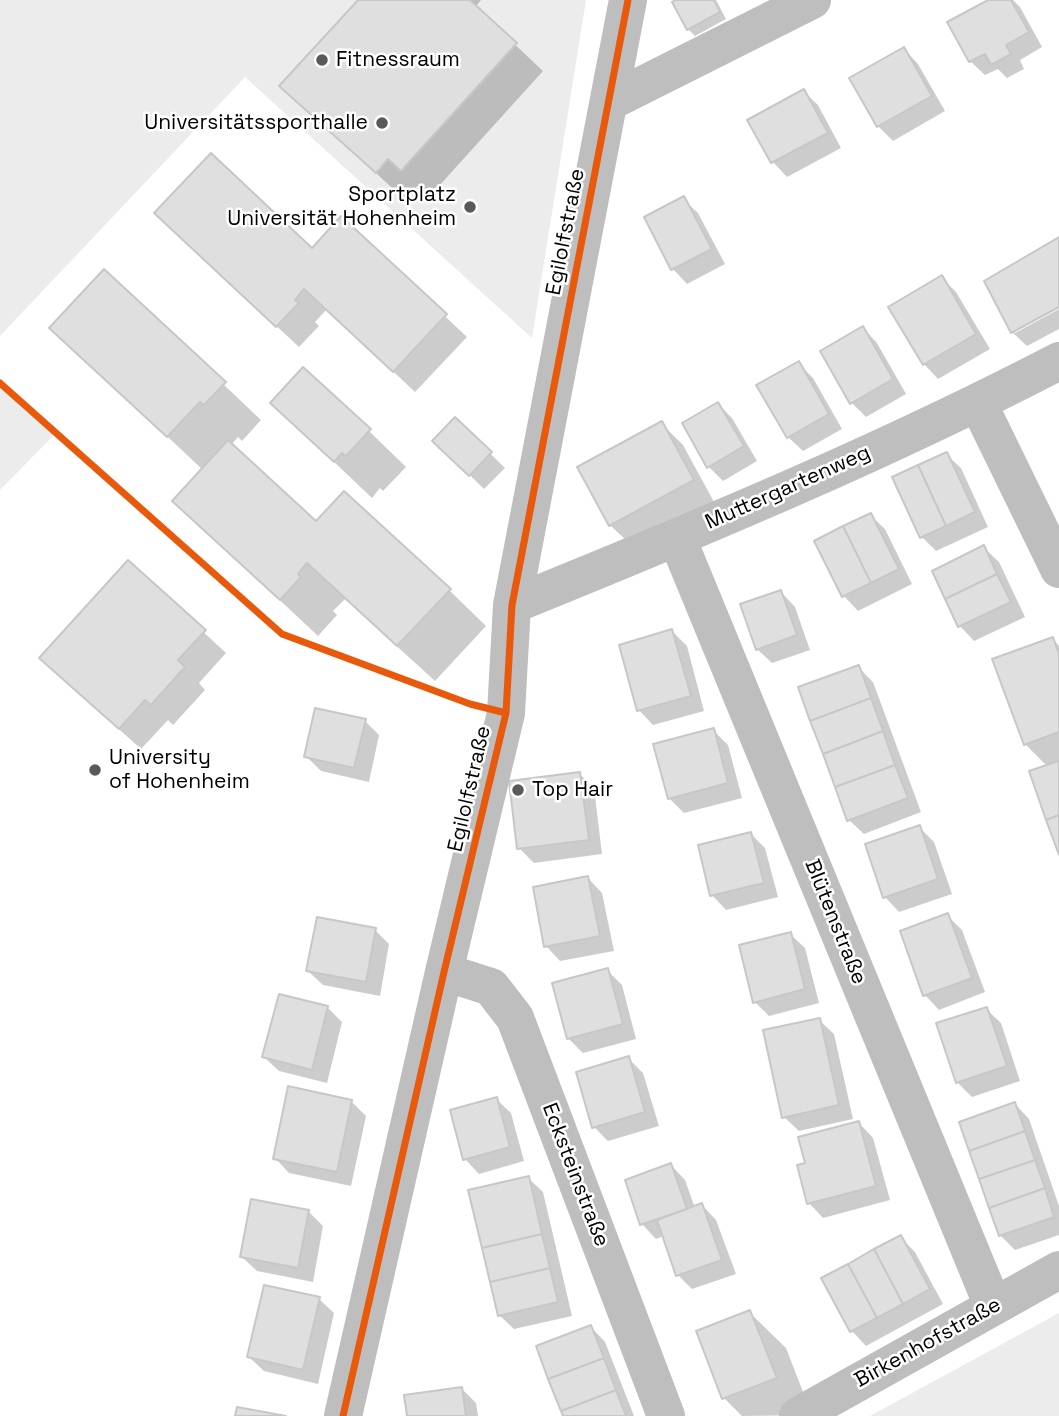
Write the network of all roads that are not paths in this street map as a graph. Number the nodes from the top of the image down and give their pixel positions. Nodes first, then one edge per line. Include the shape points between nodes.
1 (628, 0) edge
2 (812, 0) edge
3 (609, 102) junction
4 (1059, 361) edge
5 (978, 403) junction
6 (677, 538) junction
7 (1059, 569) edge
8 (512, 605) junction
9 (444, 972) junction
10 (1059, 1270) edge
11 (993, 1306) junction
12 (343, 1416) edge
13 (666, 1416) edge
14 (798, 1416) edge

1 - 3 street, Egilolfstraße
2 - 3 street
3 - 8 street, Egilolfstraße
4 - 5 street, Muttergartenweg
5 - 6 street, Muttergartenweg
5 - 7 street
6 - 8 street, Muttergartenweg
6 - 11 street, Blütenstraße
8 - 9 street, Egilolfstraße via 506,713
9 - 12 street, Egilolfstraße
9 - 13 street, Ecksteinstraße via 491,987 515,1018
10 - 11 street, Birkenhofstraße
11 - 14 street, Birkenhofstraße

